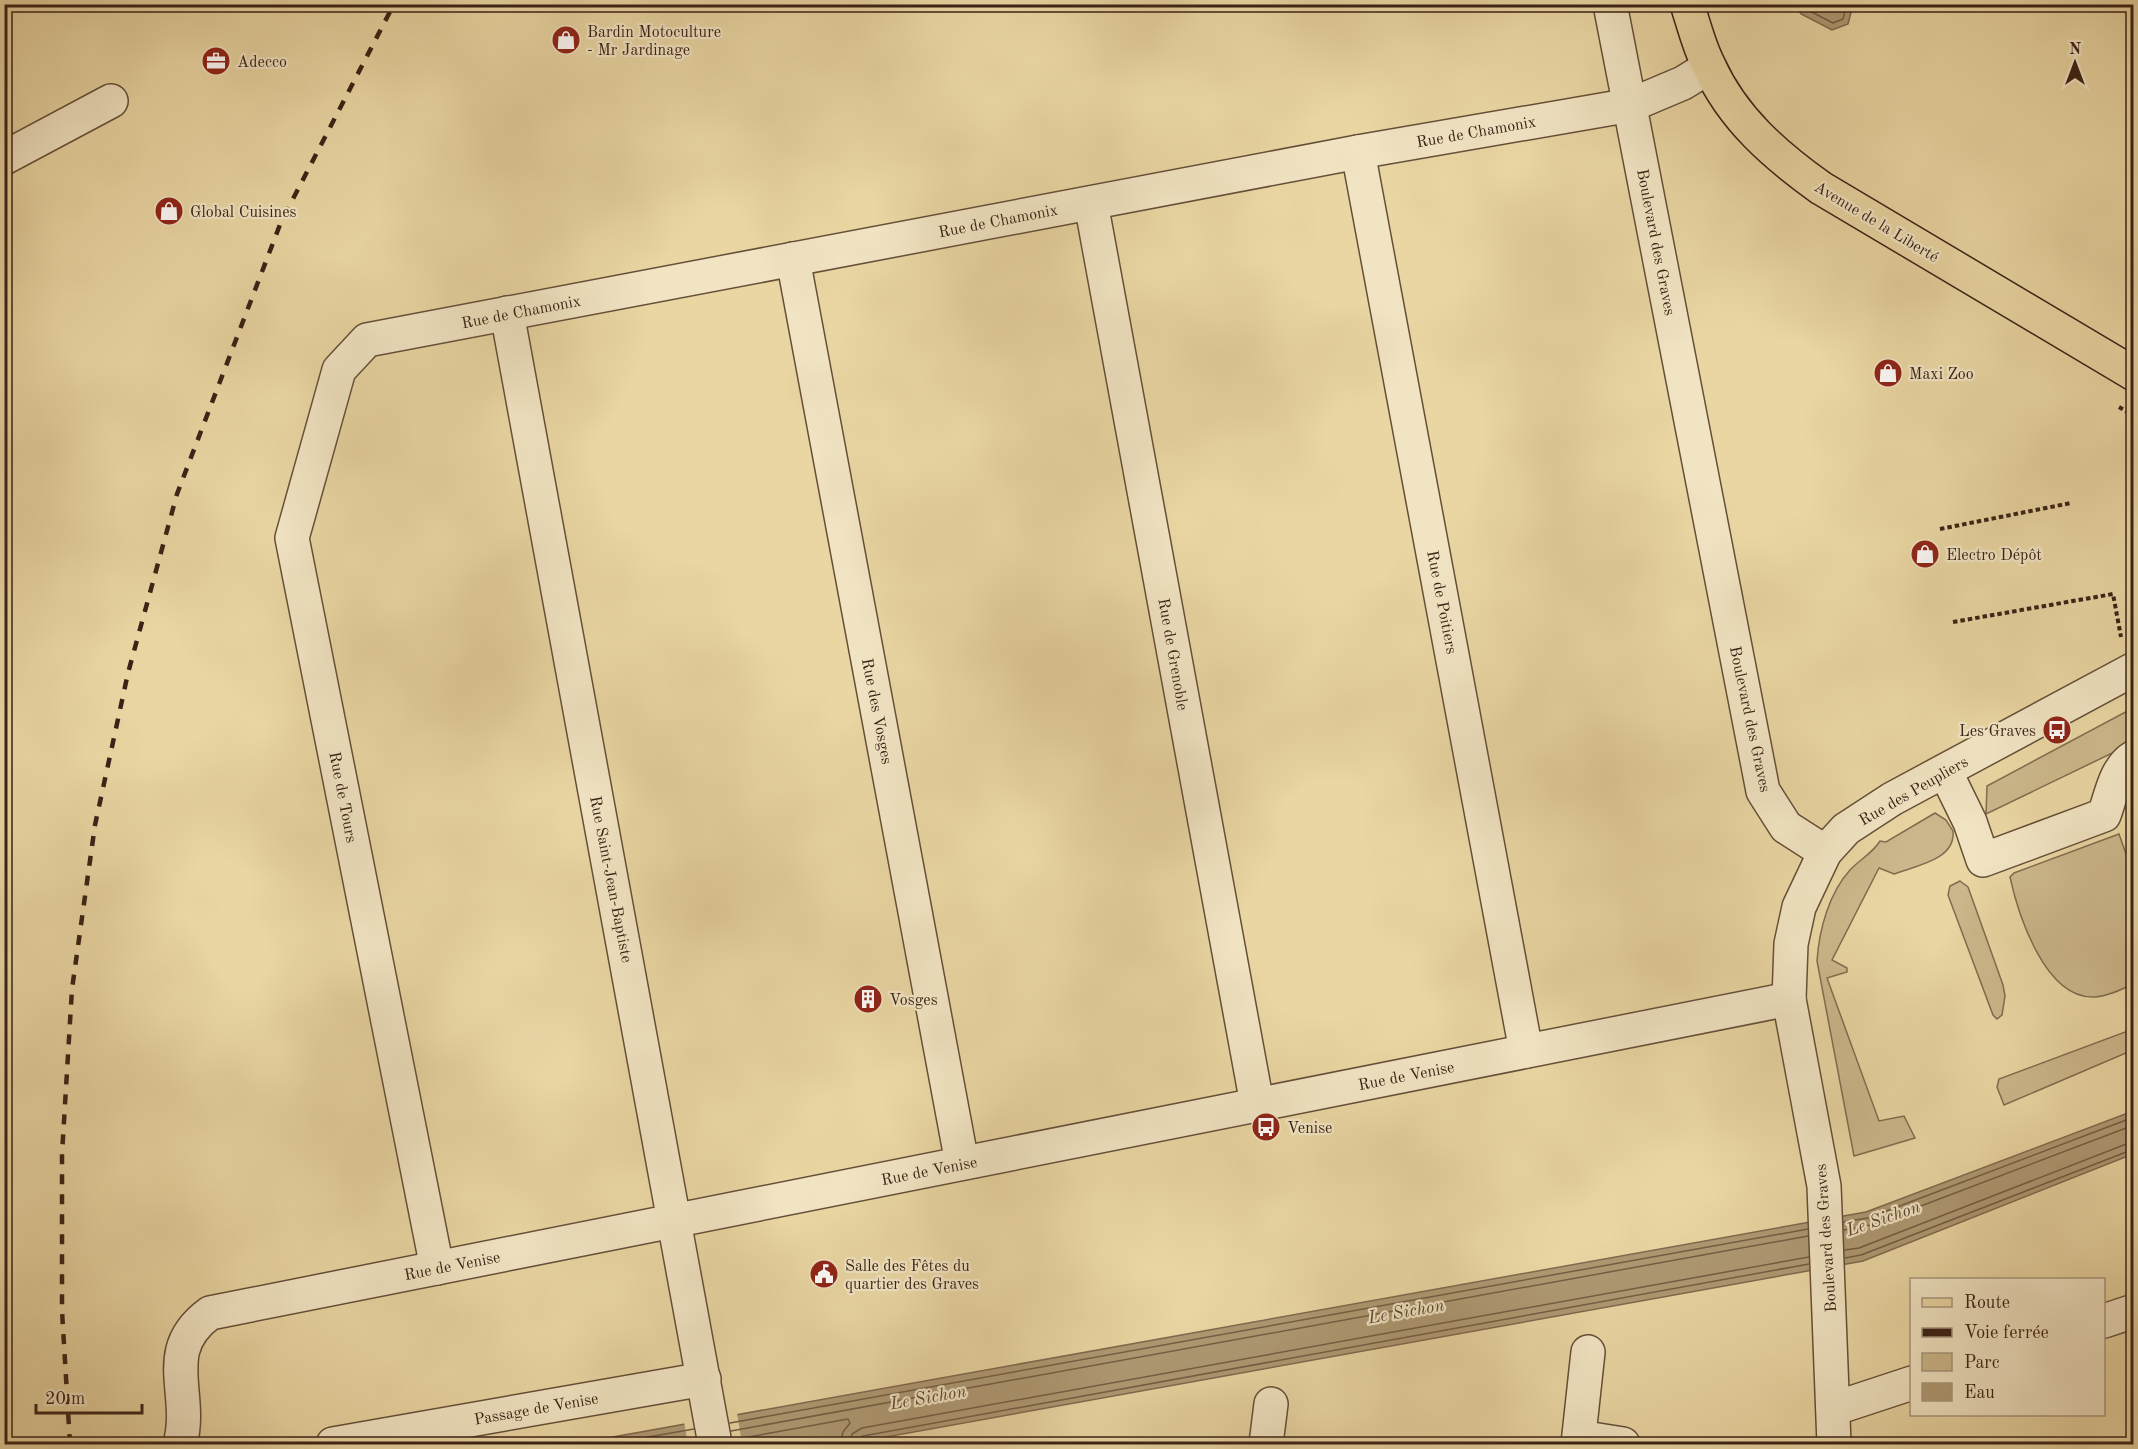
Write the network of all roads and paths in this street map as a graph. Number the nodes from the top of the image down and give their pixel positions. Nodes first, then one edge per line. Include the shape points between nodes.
1 (1610, 4) edge
2 (1687, 4) edge
3 (1709, 66) junction
4 (111, 102) dead end
5 (1631, 105) junction
6 (1358, 152) junction
7 (4, 158) edge
8 (1091, 203) junction
9 (793, 259) junction
10 (507, 313) junction
11 (367, 340) joint
12 (2133, 374) edge
13 (2071, 503) dead end
14 (1940, 529) dead end
15 (1953, 622) dead end
16 (2128, 656) edge
17 (2125, 767) edge
18 (1945, 771) junction
19 (1825, 852) junction
20 (1789, 999) junction
21 (1526, 1051) junction
22 (1257, 1104) junction
23 (962, 1163) junction
24 (676, 1221) junction
25 (437, 1268) junction
26 (2133, 1311) edge
27 (2105, 1320) edge
28 (1588, 1352) dead end
29 (704, 1379) junction
30 (1910, 1383) edge
31 (1271, 1404) dead end
32 (1833, 1409) junction
33 (1578, 1441) edge
34 (180, 1444) edge
35 (333, 1444) edge
36 (715, 1444) edge
37 (1266, 1444) edge
38 (1623, 1444) edge
39 (1834, 1444) edge

1 - 5 street, Boulevard des Graves
2 - 3 main road, Avenue de la Liberté
3 - 5 street, Rue de Chamonix via 1683,83
3 - 12 main road, Avenue de la Liberté via 1739,116 1778,157 1813,182
4 - 7 street
5 - 6 street, Rue de Chamonix
5 - 19 street, Boulevard des Graves via 1763,791 1786,827
6 - 8 street, Rue de Chamonix
6 - 21 street, Rue de Poitiers
8 - 9 street, Rue de Chamonix
8 - 22 street, Rue de Grenoble
9 - 10 street, Rue de Chamonix
9 - 23 street, Rue des Vosges
10 - 11 street, Rue de Chamonix
10 - 24 street, Rue Saint-Jean-Baptiste
11 - 25 street, Rue de Tours via 339,370 292,538
13 - 14 path
15 - 16 path via 2113,594
16 - 18 street, Rue des Peupliers
17 - 18 street via 2104,815 1983,860
18 - 19 street, Rue des Peupliers via 1846,829
19 - 20 street, Boulevard des Graves via 1799,907 1791,944
20 - 21 street, Rue de Venise
20 - 32 street, Boulevard des Graves via 1824,1186
21 - 22 street, Rue de Venise
22 - 23 street, Rue de Venise
23 - 24 street, Rue de Venise
24 - 25 street, Rue de Venise
24 - 29 street, Rue Saint-Jean-Baptiste
25 - 34 street, Rue de Venise via 210,1313 194,1324 183,1342 185,1423
26 - 27 street
28 - 33 street
29 - 35 street, Passage de Venise
29 - 36 street, Rue Saint-Jean-Baptiste
30 - 32 street
31 - 37 street
32 - 39 street, Boulevard des Graves
33 - 38 street

